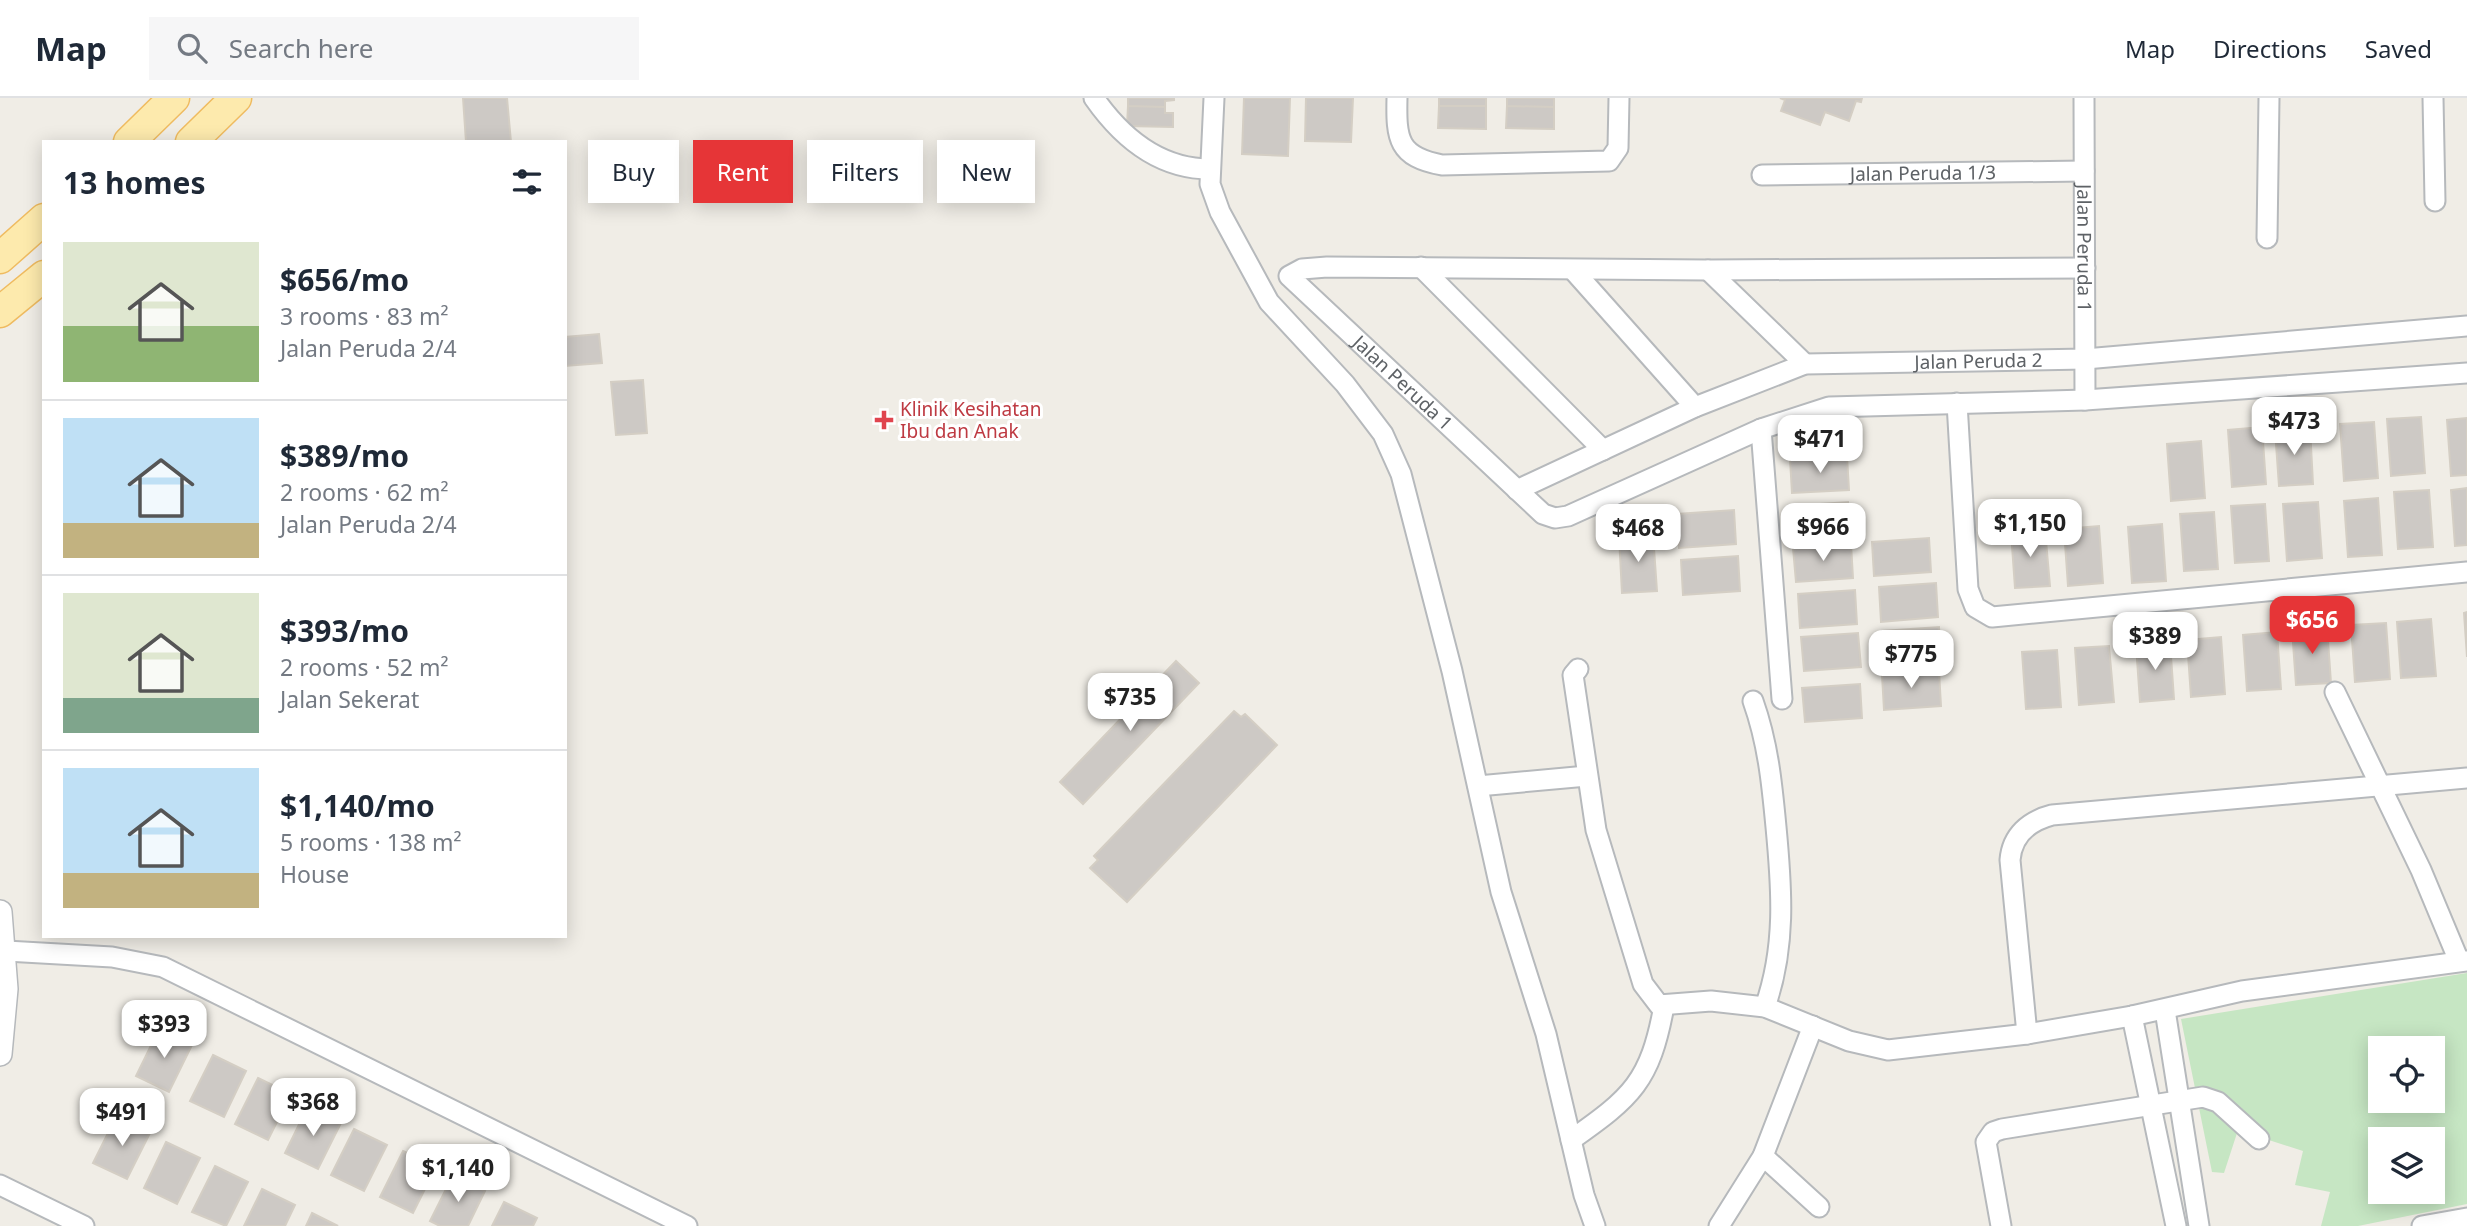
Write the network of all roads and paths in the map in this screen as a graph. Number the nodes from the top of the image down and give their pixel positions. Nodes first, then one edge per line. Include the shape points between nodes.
1 (174, 98) edge
2 (236, 98) edge
3 (1094, 98) edge
4 (1214, 98) edge
5 (1397, 98) edge
6 (1619, 98) edge
7 (2084, 98) edge
8 (2269, 98) edge
9 (2433, 98) edge
10 (131, 140) edge
11 (193, 140) edge
12 (1210, 169) junction
13 (2084, 171) junction
14 (1762, 175) dead end
15 (2435, 201) dead end
16 (42, 221) edge
17 (2267, 238) dead end
18 (0, 258) edge
19 (1421, 267) junction
20 (2085, 268) junction
21 (1573, 270) junction
22 (1708, 270) junction
23 (42, 278) edge
24 (0, 312) edge
25 (2467, 326) edge
26 (2085, 359) junction
27 (1805, 364) junction
28 (2467, 373) edge
29 (2085, 400) junction
30 (1956, 403) junction
31 (1695, 407) junction
32 (1761, 429) junction
33 (1603, 450) junction
34 (1517, 490) junction
35 (2467, 572) edge
36 (1578, 669) dead end
37 (2335, 692) dead end
38 (1782, 699) dead end
39 (1753, 701) dead end
40 (1587, 776) junction
41 (2467, 778) edge
42 (1478, 786) junction
43 (2380, 788) junction
44 (0, 912) edge
45 (6, 951) junction
46 (2463, 961) edge
47 (1664, 1006) junction
48 (1765, 1007) junction
49 (2165, 1010) junction
50 (2132, 1016) junction
51 (1813, 1026) junction
52 (2026, 1034) junction
53 (0, 1054) edge
54 (2180, 1099) junction
55 (2152, 1103) junction
56 (2259, 1139) dead end
57 (1571, 1140) junction
58 (1763, 1156) junction
59 (0, 1185) edge
60 (1819, 1207) dead end
61 (2467, 1218) edge
62 (84, 1226) edge
63 (687, 1226) edge
64 (1595, 1226) edge
65 (1719, 1226) edge
66 (2001, 1226) edge
67 (2176, 1226) edge
68 (2199, 1226) edge
69 (2422, 1226) edge

1 - 10 main road
2 - 11 main road
3 - 12 street via 1109,120 1156,156 1180,167
4 - 12 street
5 - 6 street via 1399,138 1408,154 1421,162 1442,165 1609,161 1618,148
7 - 13 street, Jalan Peruda 1
8 - 17 street
9 - 15 street
12 - 42 street via 1214,200 1276,312 1345,384 1395,458
13 - 14 street, Jalan Peruda 1/3
13 - 20 street, Jalan Peruda 1
16 - 18 main road
19 - 21 street
19 - 33 street
19 - 34 street, Jalan Peruda 1 via 1326,267 1302,269 1289,276
20 - 22 street
20 - 26 street, Jalan Peruda 1
21 - 22 street
21 - 31 street
22 - 27 street
23 - 24 main road
25 - 26 street, Jalan Peruda 2
26 - 27 street, Jalan Peruda 2
26 - 29 street, Jalan Peruda 1
27 - 31 street, Jalan Peruda 2
28 - 29 street, Jalan Peruda 1
29 - 30 street, Jalan Peruda 1
30 - 32 street, Jalan Peruda 1 via 1829,407
30 - 35 street via 1968,589 1975,607 1992,617
31 - 33 street, Jalan Peruda 2
32 - 34 street, Jalan Peruda 1 via 1568,516 1543,514
32 - 38 street
33 - 34 street, Jalan Peruda 2
36 - 40 street via 1573,675
37 - 43 street
39 - 48 street via 1771,766 1782,896 1780,951
40 - 42 street
40 - 47 street via 1596,830 1643,984 1653,1001
41 - 43 street
42 - 57 street via 1501,892 1546,1034
43 - 46 street
43 - 52 street via 2052,815 2034,821 2014,841 2010,860
44 - 45 street
45 - 53 street via 6,1014
45 - 63 street via 112,957 163,967
46 - 49 street via 2280,985
47 - 48 street via 1711,1001
47 - 57 street via 1644,1076 1613,1109
48 - 51 street
49 - 50 street
49 - 54 street
50 - 52 street
50 - 55 street
51 - 52 street via 1888,1050
51 - 58 street
54 - 55 street
54 - 56 street via 2203,1097 2218,1102
54 - 68 street
55 - 66 street via 1993,1132 1986,1149
55 - 67 street
57 - 64 street
58 - 60 street
58 - 65 street
59 - 62 street
61 - 69 street

